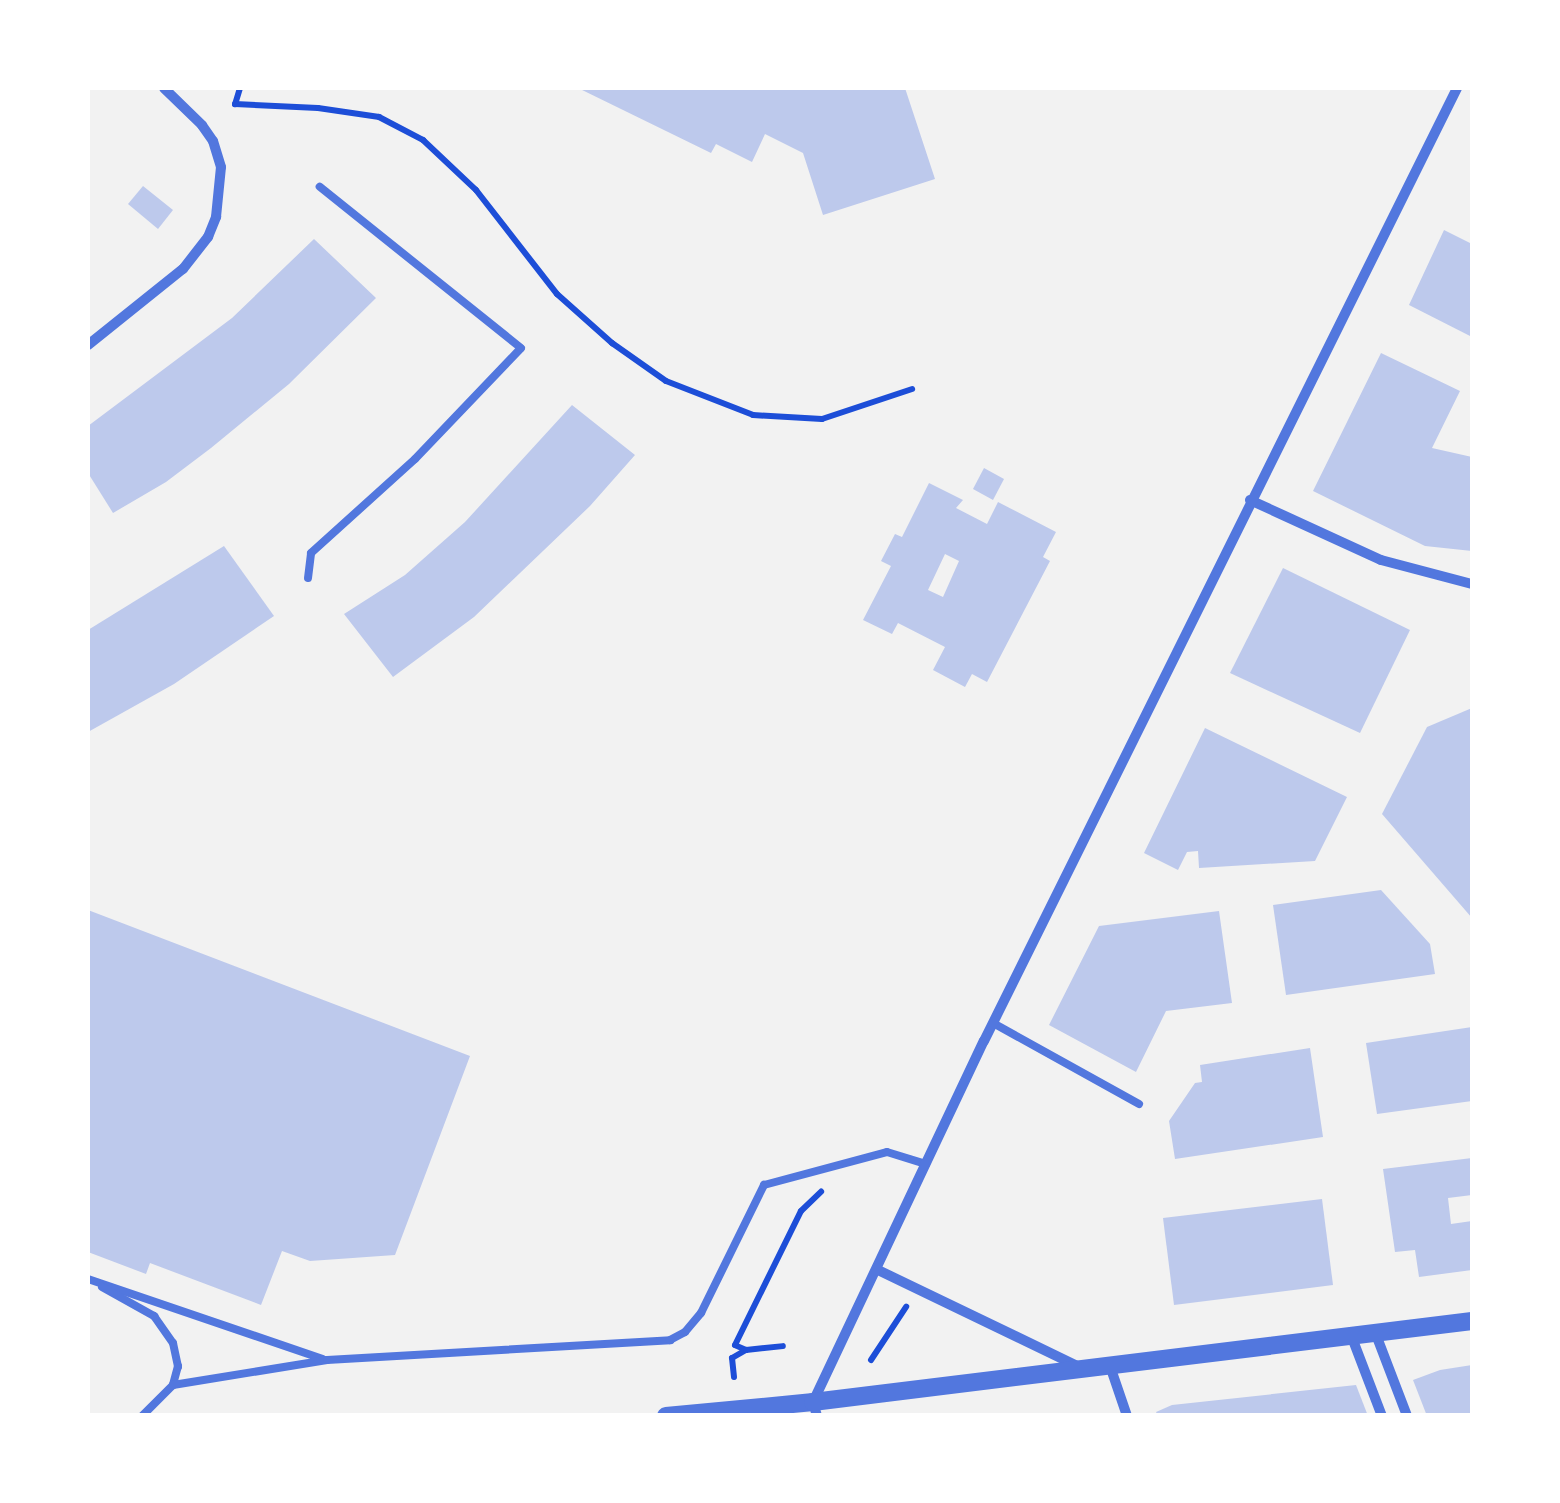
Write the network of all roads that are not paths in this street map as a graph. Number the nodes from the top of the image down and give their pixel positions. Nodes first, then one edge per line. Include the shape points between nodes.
1 (164, 88) edge
2 (1458, 88) edge
3 (320, 186) dead end
4 (88, 345) edge
5 (1250, 500) junction
6 (308, 578) dead end
7 (1472, 584) edge
8 (993, 1023) junction
9 (1140, 1104) dead end
10 (926, 1164) junction
11 (878, 1270) junction
12 (88, 1279) edge
13 (1472, 1321) edge
14 (1375, 1332) junction
15 (1350, 1334) junction
16 (328, 1360) junction
17 (1110, 1366) junction
18 (1086, 1369) junction
19 (173, 1385) junction
20 (815, 1409) edge
21 (142, 1416) edge
22 (666, 1416) edge
23 (1127, 1416) edge
24 (1382, 1416) edge
25 (1408, 1416) edge

1 - 4 street via 213,141 221,166 216,216 184,269
2 - 5 street
3 - 6 lane via 521,348 312,553
5 - 7 street via 1381,560
5 - 8 street
8 - 9 lane
8 - 10 street
10 - 11 street
10 - 16 lane via 887,1152 764,1186 702,1313 670,1340
11 - 18 street
11 - 20 street
12 - 16 lane
12 - 19 lane via 159,1320 178,1358
13 - 14 street
14 - 15 street
14 - 25 street
15 - 17 street
15 - 24 street
16 - 19 lane
17 - 18 street
17 - 23 street
18 - 20 street
19 - 21 lane
20 - 22 street

